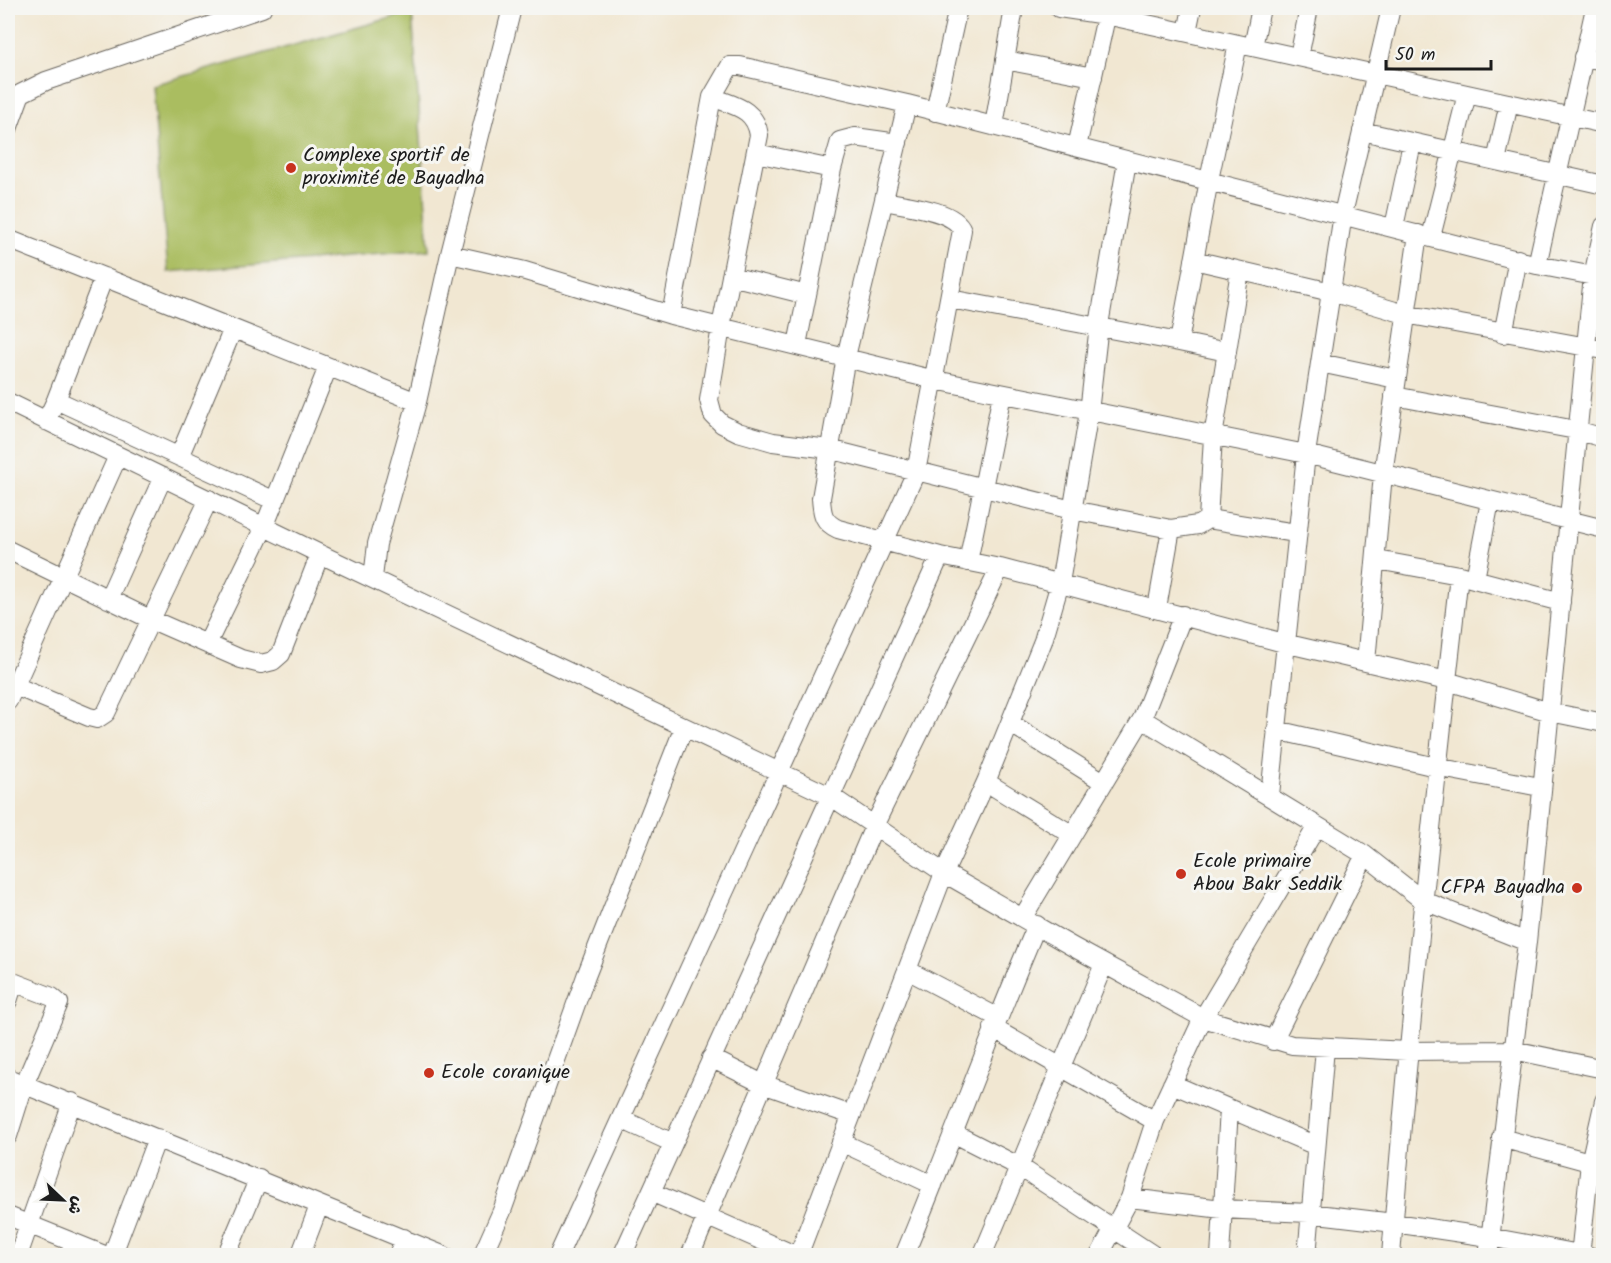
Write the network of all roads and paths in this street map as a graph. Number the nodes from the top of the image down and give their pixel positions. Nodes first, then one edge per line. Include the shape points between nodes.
1 (262, 8) edge
2 (512, 8) edge
3 (958, 8) edge
4 (1014, 8) edge
5 (1059, 8) edge
6 (1192, 8) edge
7 (1261, 8) edge
8 (1309, 8) edge
9 (1391, 8) edge
10 (1595, 8) edge
11 (1107, 11) edge
12 (1187, 32) junction
13 (1246, 45) junction
14 (1299, 57) junction
15 (1584, 57) junction
16 (1005, 60) junction
17 (1604, 61) edge
18 (1375, 74) junction
19 (1093, 77) junction
20 (1467, 94) junction
21 (712, 97) junction
22 (1509, 103) junction
23 (907, 104) junction
24 (11, 112) edge
25 (935, 112) junction
26 (1570, 116) junction
27 (1604, 123) edge
28 (994, 126) junction
29 (1362, 131) junction
30 (898, 143) junction
31 (1412, 143) junction
32 (1077, 147) junction
33 (1451, 151) junction
34 (756, 153) junction
35 (1127, 161) junction
36 (1496, 161) junction
37 (832, 169) junction
38 (1557, 175) junction
39 (1209, 180) junction
40 (1604, 185) edge
41 (884, 201) junction
42 (1343, 214) junction
43 (1604, 226) edge
44 (1394, 227) junction
45 (1424, 235) junction
46 (8, 239) edge
47 (450, 254) junction
48 (1518, 259) junction
49 (1194, 260) junction
50 (1538, 265) junction
51 (1240, 271) junction
52 (731, 276) junction
53 (104, 277) junction
54 (1598, 277) edge
55 (1331, 291) junction
56 (807, 295) junction
57 (950, 299) junction
58 (672, 315) junction
59 (1405, 315) junction
60 (1099, 325) junction
61 (721, 327) junction
62 (233, 329) junction
63 (1503, 334) junction
64 (1179, 342) junction
65 (797, 345) junction
66 (1595, 348) edge
67 (1227, 352) junction
68 (846, 357) junction
69 (1320, 363) junction
70 (328, 367) junction
71 (934, 380) junction
72 (1395, 388) junction
73 (1002, 394) junction
74 (56, 400) junction
75 (8, 402) edge
76 (417, 402) junction
77 (1089, 412) junction
78 (46, 421) junction
79 (1576, 430) junction
80 (1213, 437) junction
81 (1604, 438) edge
82 (144, 440) junction
83 (830, 449) junction
84 (1306, 454) junction
85 (118, 456) junction
86 (179, 457) junction
87 (135, 464) junction
88 (916, 472) junction
89 (1383, 474) junction
90 (163, 477) junction
91 (985, 488) junction
92 (209, 499) junction
93 (275, 501) junction
94 (1490, 501) junction
95 (1072, 510) junction
96 (1208, 519) junction
97 (1568, 521) junction
98 (265, 525) junction
99 (1171, 529) junction
100 (1604, 529) edge
101 (1296, 533) junction
102 (885, 542) junction
103 (8, 550) edge
104 (320, 554) junction
105 (940, 556) junction
106 (1377, 560) junction
107 (968, 562) junction
108 (1000, 568) junction
109 (1467, 577) junction
110 (64, 578) junction
111 (373, 578) junction
112 (1060, 584) junction
113 (108, 599) junction
114 (1561, 602) junction
115 (1157, 608) junction
116 (1183, 615) junction
117 (152, 620) junction
118 (1284, 642) junction
119 (207, 644) junction
120 (1366, 663) junction
121 (1447, 681) junction
122 (10, 690) edge
123 (1550, 712) junction
124 (1142, 718) junction
125 (1010, 723) junction
126 (1604, 723) edge
127 (684, 727) junction
128 (1276, 730) junction
129 (1436, 768) junction
130 (777, 772) junction
131 (1102, 781) junction
132 (986, 782) junction
133 (1540, 787) junction
134 (1270, 795) junction
135 (832, 797) junction
136 (875, 824) junction
137 (1317, 826) junction
138 (1071, 834) junction
139 (1365, 855) junction
140 (944, 873) junction
141 (1422, 900) junction
142 (1030, 921) junction
143 (1527, 942) junction
144 (1104, 964) junction
145 (907, 970) junction
146 (11, 981) edge
147 (8, 1001) edge
148 (1203, 1018) junction
149 (995, 1023) junction
150 (1273, 1041) junction
151 (1325, 1048) junction
152 (1513, 1050) junction
153 (1407, 1051) junction
154 (711, 1058) junction
155 (1062, 1066) junction
156 (1604, 1070) edge
157 (16, 1081) edge
158 (763, 1084) junction
159 (1172, 1084) junction
160 (1604, 1101) edge
161 (72, 1102) junction
162 (1229, 1109) junction
163 (851, 1115) junction
164 (621, 1119) junction
165 (1155, 1121) junction
166 (954, 1134) junction
167 (8, 1136) edge
168 (157, 1138) junction
169 (1501, 1138) junction
170 (841, 1142) junction
171 (673, 1143) junction
172 (1314, 1145) junction
173 (1597, 1165) edge
174 (1020, 1167) junction
175 (259, 1179) junction
176 (933, 1185) junction
177 (651, 1192) junction
178 (1130, 1198) junction
179 (319, 1206) junction
180 (1222, 1209) junction
181 (1309, 1213) junction
182 (706, 1214) junction
183 (8, 1216) edge
184 (1394, 1223) junction
185 (29, 1224) junction
186 (1115, 1228) junction
187 (1489, 1237) junction
188 (401, 1247) edge
189 (1583, 1255) edge
190 (18, 1256) edge
191 (107, 1256) edge
192 (112, 1256) edge
193 (226, 1256) edge
194 (300, 1256) edge
195 (445, 1256) edge
196 (482, 1256) edge
197 (558, 1256) edge
198 (622, 1256) edge
199 (690, 1256) edge
200 (798, 1256) edge
201 (904, 1256) edge
202 (982, 1256) edge
203 (1099, 1256) edge
204 (1155, 1256) edge
205 (1220, 1256) edge
206 (1307, 1256) edge
207 (1391, 1256) edge
208 (1488, 1256) edge

1 - 24 street via 46,81
2 - 47 street
3 - 25 street
4 - 16 street
5 - 11 street
6 - 12 street
7 - 13 street
8 - 14 street
9 - 18 street
10 - 15 street
11 - 12 street
11 - 19 street
12 - 13 street
13 - 14 street
13 - 39 street
14 - 18 street
15 - 17 street
15 - 26 street
16 - 19 street
16 - 28 street
18 - 20 street
18 - 29 street
19 - 32 street
20 - 22 street
20 - 33 street
21 - 23 street via 730,66 740,66
21 - 34 street via 744,110 757,122
21 - 58 street
22 - 26 street
22 - 36 street
23 - 25 street
23 - 30 street
25 - 28 street
26 - 27 street
26 - 38 street
28 - 32 street
29 - 31 street
29 - 42 street
30 - 37 street via 848,137 840,141
30 - 41 street
31 - 33 street
31 - 44 street
32 - 35 street
33 - 36 street
33 - 45 street
34 - 37 street
34 - 52 street
35 - 39 street
35 - 60 street
36 - 38 street
37 - 56 street
38 - 40 street
38 - 50 street
39 - 42 street
39 - 49 street
41 - 57 street via 946,215 960,222 962,230
41 - 68 street
42 - 44 street
42 - 55 street
43 - 54 street
44 - 45 street
45 - 48 street
45 - 59 street
46 - 53 street
47 - 58 street via 525,271
47 - 76 street
48 - 50 street
48 - 63 street
49 - 51 street
49 - 64 street
50 - 54 street
51 - 55 street
51 - 67 street
52 - 56 street
52 - 61 street
53 - 62 street
53 - 74 street
54 - 66 street
55 - 59 street
55 - 69 street
56 - 65 street
57 - 60 street
57 - 71 street
58 - 61 street
59 - 63 street
59 - 72 street
60 - 64 street
60 - 77 street
61 - 65 street
61 - 83 street via 709,400 713,416 738,432 773,442
62 - 70 street
62 - 86 street
63 - 66 street
64 - 67 street
65 - 68 street
66 - 79 street
67 - 80 street
68 - 71 street
68 - 83 street
69 - 72 street
69 - 84 street
70 - 76 street
70 - 93 street
71 - 73 street
71 - 88 street
72 - 79 street
72 - 89 street
73 - 77 street
73 - 91 street
74 - 78 street
74 - 82 street
75 - 78 street
76 - 111 street via 377,544
77 - 80 street
77 - 95 street
78 - 85 street
79 - 81 street
79 - 97 street
80 - 84 street
80 - 96 street
82 - 86 street
82 - 87 street
83 - 88 street
83 - 102 street via 821,498 822,516 827,524
84 - 89 street
84 - 101 street
85 - 87 street
85 - 110 street
86 - 93 street
87 - 90 street
88 - 91 street
88 - 102 street
89 - 94 street
89 - 106 street
90 - 92 street
90 - 113 street
91 - 95 street
91 - 107 street
92 - 98 street
92 - 117 street
93 - 98 street
94 - 97 street
94 - 109 street
95 - 99 street
95 - 112 street
96 - 99 street via 1198,525
96 - 101 street
97 - 100 street
97 - 114 street
98 - 104 street
98 - 119 street
99 - 115 street
101 - 118 street
102 - 105 street
102 - 130 street
103 - 110 street
104 - 111 street
104 - 119 street via 281,654 273,662 261,664 242,659
105 - 107 street
105 - 135 street
106 - 109 street
106 - 120 street
107 - 108 street
108 - 112 street
108 - 136 street
109 - 114 street
109 - 121 street
110 - 113 street
110 - 122 street
111 - 127 street
112 - 115 street
112 - 125 street via 1043,641
113 - 117 street
114 - 123 street
115 - 116 street
116 - 118 street
116 - 124 street
117 - 119 street
117 - 122 street via 114,699 97,719
118 - 120 street
118 - 128 street
120 - 121 street
121 - 123 street
121 - 129 street
123 - 126 street
123 - 133 street
124 - 131 street
124 - 134 street
125 - 131 street
125 - 132 street
127 - 130 street
127 - 196 street
128 - 129 street
128 - 134 street
129 - 133 street
129 - 141 street
130 - 135 street
130 - 164 street
131 - 138 street
132 - 138 street
132 - 140 street
133 - 143 street
134 - 137 street
135 - 136 street
135 - 154 street
136 - 140 street
136 - 158 street
137 - 139 street
137 - 148 street
138 - 142 street
139 - 141 street
139 - 150 street
140 - 142 street
140 - 145 street
141 - 143 street
141 - 153 street
142 - 144 street
142 - 149 street
143 - 152 street
144 - 148 street
144 - 155 street
145 - 149 street
145 - 163 street
146 - 147 street
146 - 157 street via 52,997 59,1004
148 - 150 street
148 - 159 street
149 - 155 street
149 - 166 street
150 - 151 street
151 - 153 street
151 - 172 street
152 - 153 street
152 - 156 street
152 - 169 street
153 - 184 street
154 - 158 street
154 - 171 street
155 - 165 street
155 - 174 street
157 - 161 street
157 - 167 street
158 - 163 street
158 - 182 street
159 - 162 street
159 - 165 street
160 - 173 street
161 - 168 street
161 - 185 street
162 - 172 street
162 - 180 street
163 - 170 street
164 - 171 street
164 - 197 street
165 - 178 street
166 - 174 street
166 - 176 street
168 - 175 street
168 - 192 street
169 - 173 street
169 - 187 street
170 - 176 street
170 - 200 street
171 - 177 street
172 - 181 street
173 - 189 street
174 - 186 street
174 - 202 street
175 - 179 street
175 - 193 street
176 - 201 street
177 - 182 street
177 - 198 street
178 - 180 street
178 - 186 street
179 - 188 street
179 - 194 street
180 - 181 street
180 - 205 street
181 - 184 street
181 - 206 street
182 - 199 street
182 - 200 street
183 - 185 street
184 - 187 street
184 - 207 street
185 - 190 street
185 - 191 street
186 - 203 street
186 - 204 street
187 - 189 street
187 - 208 street
188 - 195 street

